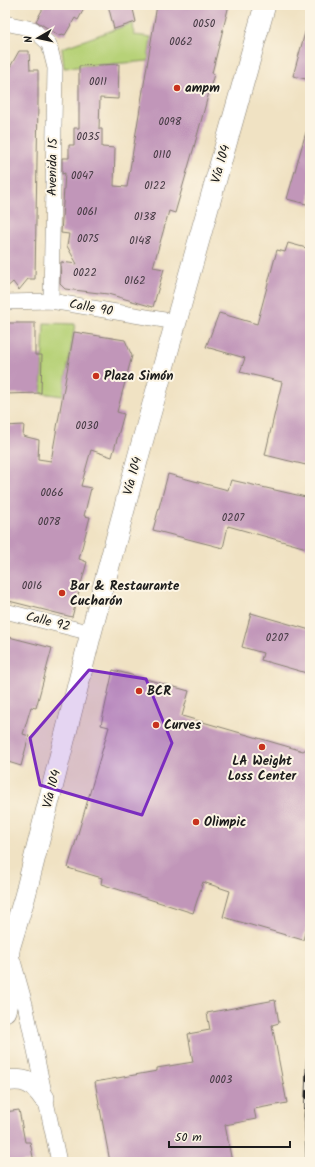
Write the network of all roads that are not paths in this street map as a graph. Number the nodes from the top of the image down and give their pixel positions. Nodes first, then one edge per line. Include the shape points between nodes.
1 (265, 5) edge
2 (5, 23) edge
3 (51, 301) junction
4 (5, 302) edge
5 (176, 322) junction
6 (5, 612) edge
7 (91, 633) junction
8 (7, 952) edge
9 (5, 1011) edge
10 (5, 1082) edge
11 (44, 1098) junction
12 (59, 1162) edge

1 - 5 main road, Vía 104
2 - 3 street, Avenida 15 via 33,29 42,36 49,44 55,68
3 - 4 street, Calle 90
3 - 5 street, Calle 90
5 - 7 main road, Vía 104
6 - 7 street, Calle 92
7 - 8 main road, Vía 104 via 27,888
8 - 9 main road, Vía 104
8 - 11 street via 25,1004
10 - 11 main road via 28,1082 37,1087
11 - 12 street

